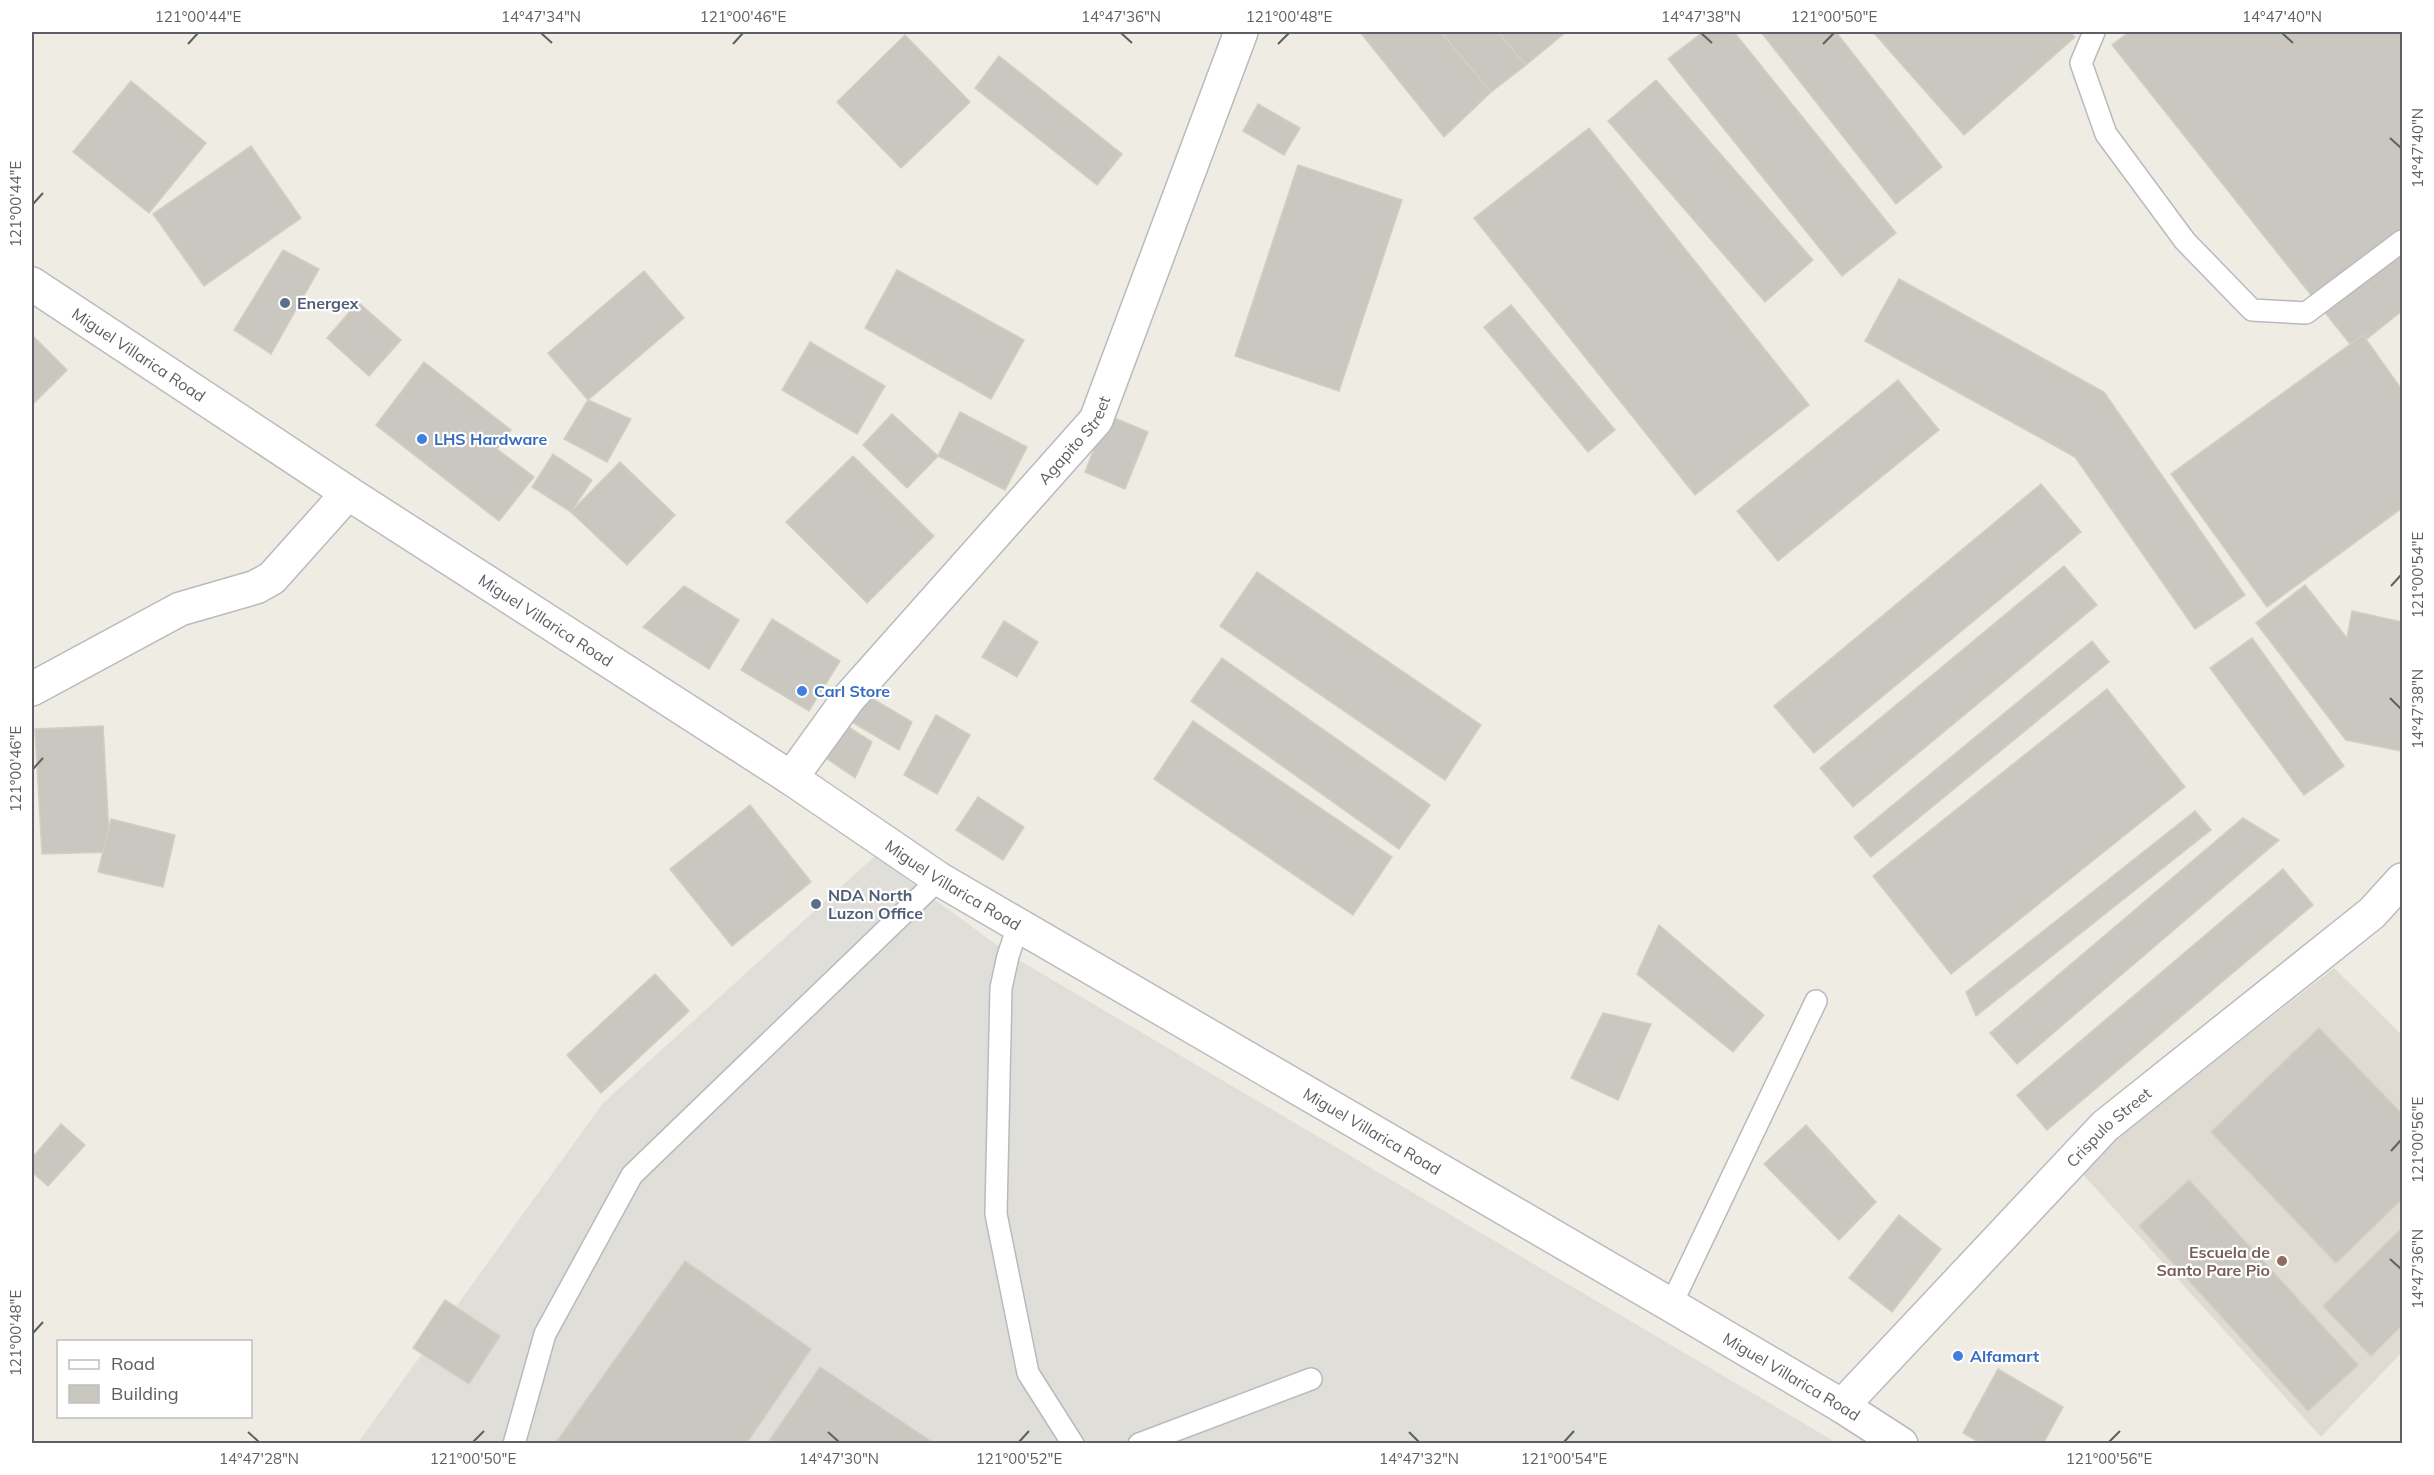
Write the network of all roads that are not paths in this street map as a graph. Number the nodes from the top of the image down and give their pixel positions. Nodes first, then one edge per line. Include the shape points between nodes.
1 (1241, 32) edge
2 (2094, 32) edge
3 (2403, 241) edge
4 (32, 284) edge
5 (348, 493) junction
6 (32, 689) edge
7 (791, 778) junction
8 (939, 879) junction
9 (2403, 880) edge
10 (1018, 926) junction
11 (1816, 1001) dead end
12 (1671, 1305) junction
13 (1311, 1379) dead end
14 (1842, 1406) junction
15 (514, 1443) edge
16 (1073, 1443) edge
17 (1139, 1443) edge
18 (1901, 1443) edge

1 - 7 main road, Agapito Street via 1096,420 848,699
2 - 3 lane via 2081,63 2106,134 2185,241 2252,310 2306,313
4 - 5 main road, Miguel Villarica Road
5 - 6 main road via 272,578 256,587 180,609
5 - 7 main road, Miguel Villarica Road
7 - 8 main road, Miguel Villarica Road
8 - 10 main road, Miguel Villarica Road
8 - 15 lane via 632,1174 545,1334
9 - 14 main road, Crispulo Street via 2372,913 2105,1126
10 - 12 main road, Miguel Villarica Road
10 - 16 lane via 1001,988 996,1214 1028,1373
11 - 12 lane
12 - 14 main road, Miguel Villarica Road
13 - 17 lane
14 - 18 main road, Miguel Villarica Road

